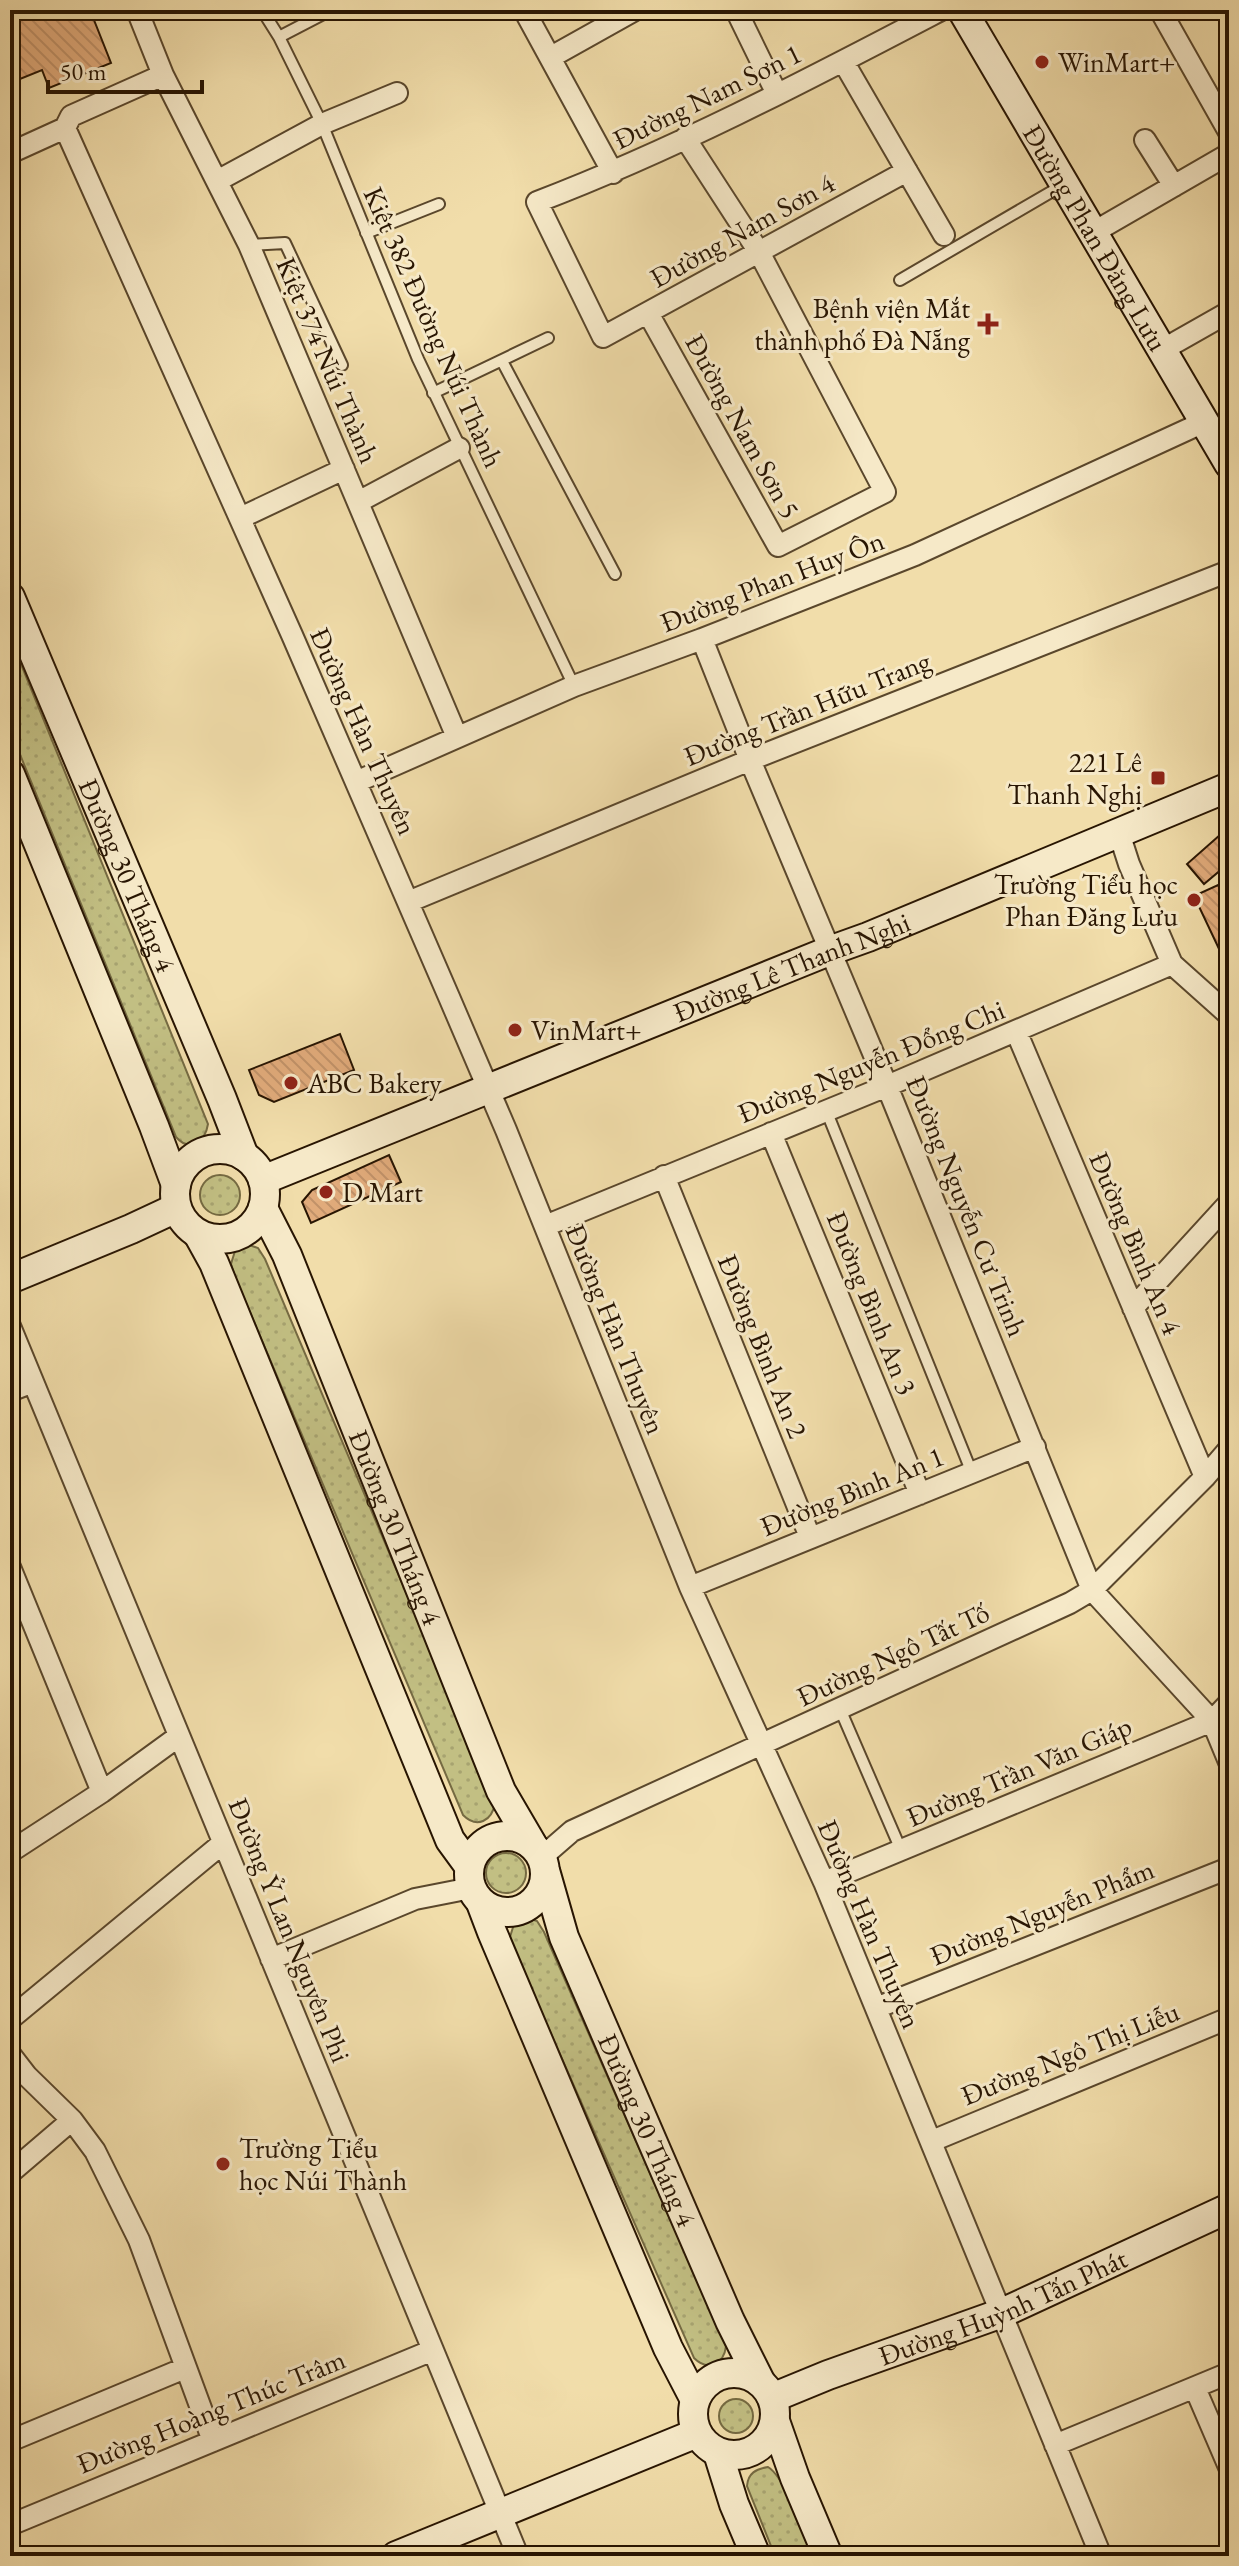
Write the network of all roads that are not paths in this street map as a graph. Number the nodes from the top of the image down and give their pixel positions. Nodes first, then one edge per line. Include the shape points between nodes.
1 (137, 10) edge
2 (262, 10) edge
3 (331, 10) edge
4 (524, 10) edge
5 (736, 10) edge
6 (941, 10) edge
7 (962, 10) edge
8 (1160, 10) edge
9 (628, 11) edge
10 (279, 37) junction
11 (551, 57) junction
12 (843, 61) junction
13 (163, 75) junction
14 (397, 93) dead end
15 (777, 94) junction
16 (322, 124) junction
17 (65, 128) junction
18 (1229, 132) edge
19 (685, 138) junction
20 (1145, 140) dead end
21 (10, 153) edge
22 (1229, 154) edge
23 (907, 171) junction
24 (613, 173) junction
25 (217, 181) junction
26 (1065, 184) junction
27 (1174, 186) junction
28 (439, 204) dead end
29 (1094, 232) junction
30 (366, 233) junction
31 (944, 235) dead end
32 (249, 245) junction
33 (759, 252) junction
34 (900, 280) dead end
35 (1229, 312) edge
36 (648, 313) junction
37 (603, 337) joint
38 (548, 338) dead end
39 (1162, 350) junction
40 (502, 361) junction
41 (342, 365) dead end
42 (433, 393) junction
43 (1204, 422) junction
44 (459, 448) junction
45 (1229, 464) edge
46 (344, 469) junction
47 (358, 502) junction
48 (240, 518) junction
49 (1229, 571) edge
50 (615, 574) dead end
51 (10, 597) edge
52 (702, 639) junction
53 (574, 686) junction
54 (457, 737) junction
55 (750, 760) junction
56 (10, 774) edge
57 (356, 782) junction
58 (1229, 787) edge
59 (1119, 833) junction
60 (408, 902) junction
61 (829, 951) junction
62 (1172, 964) junction
63 (1229, 1015) edge
64 (1016, 1031) junction
65 (887, 1086) junction
66 (488, 1089) junction
67 (826, 1110) junction
68 (771, 1133) junction
69 (244, 1156) junction
70 (664, 1176) junction
71 (263, 1194) junction
72 (176, 1196) junction
73 (1229, 1203) edge
74 (545, 1226) junction
75 (198, 1234) junction
76 (10, 1279) edge
77 (1133, 1308) junction
78 (10, 1326) edge
79 (33, 1382) junction
80 (10, 1391) edge
81 (1035, 1447) junction
82 (1229, 1449) edge
83 (972, 1473) junction
84 (1205, 1477) junction
85 (920, 1494) junction
86 (810, 1537) junction
87 (10, 1567) edge
88 (690, 1587) junction
89 (1092, 1590) junction
90 (1229, 1703) edge
91 (840, 1709) junction
92 (1212, 1721) junction
93 (179, 1736) junction
94 (761, 1745) junction
95 (1229, 1762) edge
96 (102, 1792) junction
97 (223, 1843) junction
98 (901, 1850) junction
99 (10, 1852) edge
100 (540, 1859) junction
101 (1229, 1868) edge
102 (824, 1882) junction
103 (474, 1886) junction
104 (271, 1959) junction
105 (876, 2008) junction
106 (1229, 2018) edge
107 (10, 2019) edge
108 (10, 2054) edge
109 (72, 2120) junction
110 (932, 2141) junction
111 (10, 2173) edge
112 (1229, 2208) edge
113 (1002, 2313) junction
114 (433, 2350) junction
115 (185, 2368) junction
116 (1229, 2373) edge
117 (1195, 2388) junction
118 (695, 2400) junction
119 (769, 2400) junction
120 (697, 2433) junction
121 (10, 2441) edge
122 (213, 2441) junction
123 (1055, 2445) junction
124 (718, 2453) junction
125 (1229, 2467) edge
126 (500, 2514) junction
127 (10, 2525) edge
128 (396, 2556) edge
129 (518, 2556) edge
130 (756, 2556) edge
131 (828, 2556) edge
132 (1101, 2556) edge

1 - 13 street, Kiệt 374 Núi Thành
2 - 10 lane, Kiệt 382 Đường Núi Thành
3 - 10 lane
4 - 11 street
5 - 15 street
6 - 12 street, Đường Nam Sơn 1
7 - 26 street, Đường Phan Đăng Lưu
8 - 18 street
9 - 11 street
10 - 16 lane, Kiệt 382 Đường Núi Thành
11 - 24 street
12 - 15 street, Đường Nam Sơn 1
12 - 23 street
13 - 17 street via 71,116
13 - 25 street, Kiệt 374 Núi Thành
14 - 16 street
15 - 19 street, Đường Nam Sơn 1
16 - 25 street
16 - 30 lane, Kiệt 382 Đường Núi Thành
17 - 21 street
17 - 48 street, Đường Hàn Thuyên
19 - 24 street, Đường Nam Sơn 1
19 - 33 street
20 - 27 street
22 - 27 street
23 - 31 street
23 - 33 street, Đường Nam Sơn 4
24 - 37 street, Đường Nam Sơn 1 via 537,202
25 - 32 street, Kiệt 374 Núi Thành
26 - 29 street, Đường Phan Đăng Lưu
26 - 34 lane
27 - 29 street
28 - 30 lane
29 - 39 street, Đường Phan Đăng Lưu
30 - 42 lane, Kiệt 382 Đường Núi Thành
32 - 41 lane via 285,243
32 - 46 street, Kiệt 374 Núi Thành
33 - 36 street, Đường Nam Sơn 4
33 - 36 street, Đường Nam Sơn 5 via 885,492 778,546
35 - 39 street
36 - 37 street, Đường Nam Sơn 4
38 - 40 lane
39 - 43 street, Đường Phan Đăng Lưu
40 - 42 lane
40 - 50 lane
42 - 44 lane, Kiệt 382 Đường Núi Thành
43 - 45 street, Đường Phan Đăng Lưu
43 - 52 street, Đường Phan Huy Ôn via 915,555
44 - 47 street
44 - 53 lane, Kiệt 382 Đường Núi Thành
46 - 47 street, Kiệt 374 Núi Thành
46 - 48 street
47 - 54 street, Kiệt 374 Núi Thành
48 - 57 street, Đường Hàn Thuyên
49 - 55 street, Đường Trần Hữu Trang
51 - 69 street, Đường 30 Tháng 4
52 - 53 street, Đường Phan Huy Ôn
52 - 55 street, Đường Nguyễn Cư Trinh
53 - 54 street, Đường Phan Huy Ôn
54 - 57 street, Đường Phan Huy Ôn
55 - 60 street, Đường Trần Hữu Trang
55 - 61 street, Đường Nguyễn Cư Trinh
56 - 72 street via 154,1126
57 - 60 street, Đường Hàn Thuyên
58 - 59 street, Đường Lê Thanh Nghị
59 - 61 street, Đường Lê Thanh Nghị
59 - 62 street
60 - 66 street, Đường Hàn Thuyên
61 - 65 street, Đường Nguyễn Cư Trinh
61 - 66 street, Đường Lê Thanh Nghị
62 - 63 street
62 - 64 street, Đường Nguyễn Đổng Chi
64 - 65 street, Đường Nguyễn Đổng Chi
64 - 77 street, Đường Bình An 4
65 - 67 street, Đường Nguyễn Đổng Chi
65 - 81 street, Đường Nguyễn Cư Trinh
66 - 71 street, Đường Lê Thanh Nghị
66 - 74 street, Đường Hàn Thuyên
67 - 68 street, Đường Nguyễn Đổng Chi
67 - 83 lane
68 - 70 street, Đường Nguyễn Đổng Chi
68 - 85 street, Đường Bình An 3
69 - 71 street via 253,1163
69 - 72 street via 208,1150 188,1163
70 - 74 street, Đường Nguyễn Đổng Chi
70 - 86 street, Đường Bình An 2
71 - 75 street via 258,1220 237,1237 210,1239
71 - 100 street, Đường 30 Tháng 4 via 501,1791
72 - 75 street via 182,1220
72 - 76 street via 131,1229
73 - 77 street
74 - 88 street, Đường Hàn Thuyên
75 - 103 street via 450,1840
77 - 84 street, Đường Bình An 4
78 - 79 street, Đường Ỷ Lan Nguyên Phi
79 - 80 street
79 - 93 street, Đường Ỷ Lan Nguyên Phi
81 - 83 street, Đường Bình An 1
81 - 89 street, Đường Nguyễn Cư Trinh
82 - 84 street, Đường Ngô Tất Tố
83 - 85 street, Đường Bình An 1
84 - 89 street, Đường Ngô Tất Tố
85 - 86 street, Đường Bình An 1
86 - 88 street, Đường Bình An 1
87 - 96 street
88 - 94 street, Đường Hàn Thuyên
89 - 91 street, Đường Ngô Tất Tố
89 - 92 street, Đường Nguyễn Cư Trinh
90 - 92 street, Đường Trần Văn Giáp
91 - 94 street, Đường Ngô Tất Tố
91 - 98 lane
92 - 95 street, Đường Nguyễn Cư Trinh
92 - 98 street, Đường Trần Văn Giáp
93 - 96 street
93 - 97 street, Đường Ỷ Lan Nguyên Phi
94 - 100 street, Đường Ngô Tất Tố via 572,1831
94 - 102 street, Đường Hàn Thuyên
96 - 99 street
97 - 104 street, Đường Ỷ Lan Nguyên Phi
97 - 107 street
98 - 102 street, Đường Trần Văn Giáp
100 - 103 street via 521,1838 495,1837 474,1854
100 - 103 street via 544,1887 517,1912 492,1910
100 - 119 street, Đường 30 Tháng 4 via 564,1937
101 - 105 street, Đường Nguyễn Phẩm
102 - 105 street, Đường Hàn Thuyên
103 - 104 street via 415,1899
103 - 118 street via 668,2348
104 - 114 street, Đường Ỷ Lan Nguyên Phi
105 - 110 street, Đường Hàn Thuyên
106 - 110 street, Đường Ngô Thị Liễu
108 - 109 street
109 - 111 street
109 - 115 street via 95,2151 139,2240
110 - 113 street, Đường Hàn Thuyên
112 - 113 street, Đường Huỳnh Tấn Phát
113 - 119 street, Đường Huỳnh Tấn Phát
113 - 123 street, Đường Hàn Thuyên
114 - 122 street, Đường Hoàng Thúc Trâm
114 - 126 street, Đường Ỷ Lan Nguyên Phi
115 - 121 street
115 - 122 street
116 - 117 street
117 - 123 street
117 - 125 street
118 - 119 street via 711,2379 736,2372 748,2375
118 - 120 street
119 - 124 street via 771,2433 764,2443 742,2455
119 - 131 street, Đường 30 Tháng 4
120 - 124 street
120 - 126 street
122 - 127 street, Đường Hoàng Thúc Trâm
123 - 132 street, Đường Hàn Thuyên
124 - 130 street
126 - 128 street
126 - 129 street, Đường Ỷ Lan Nguyên Phi

